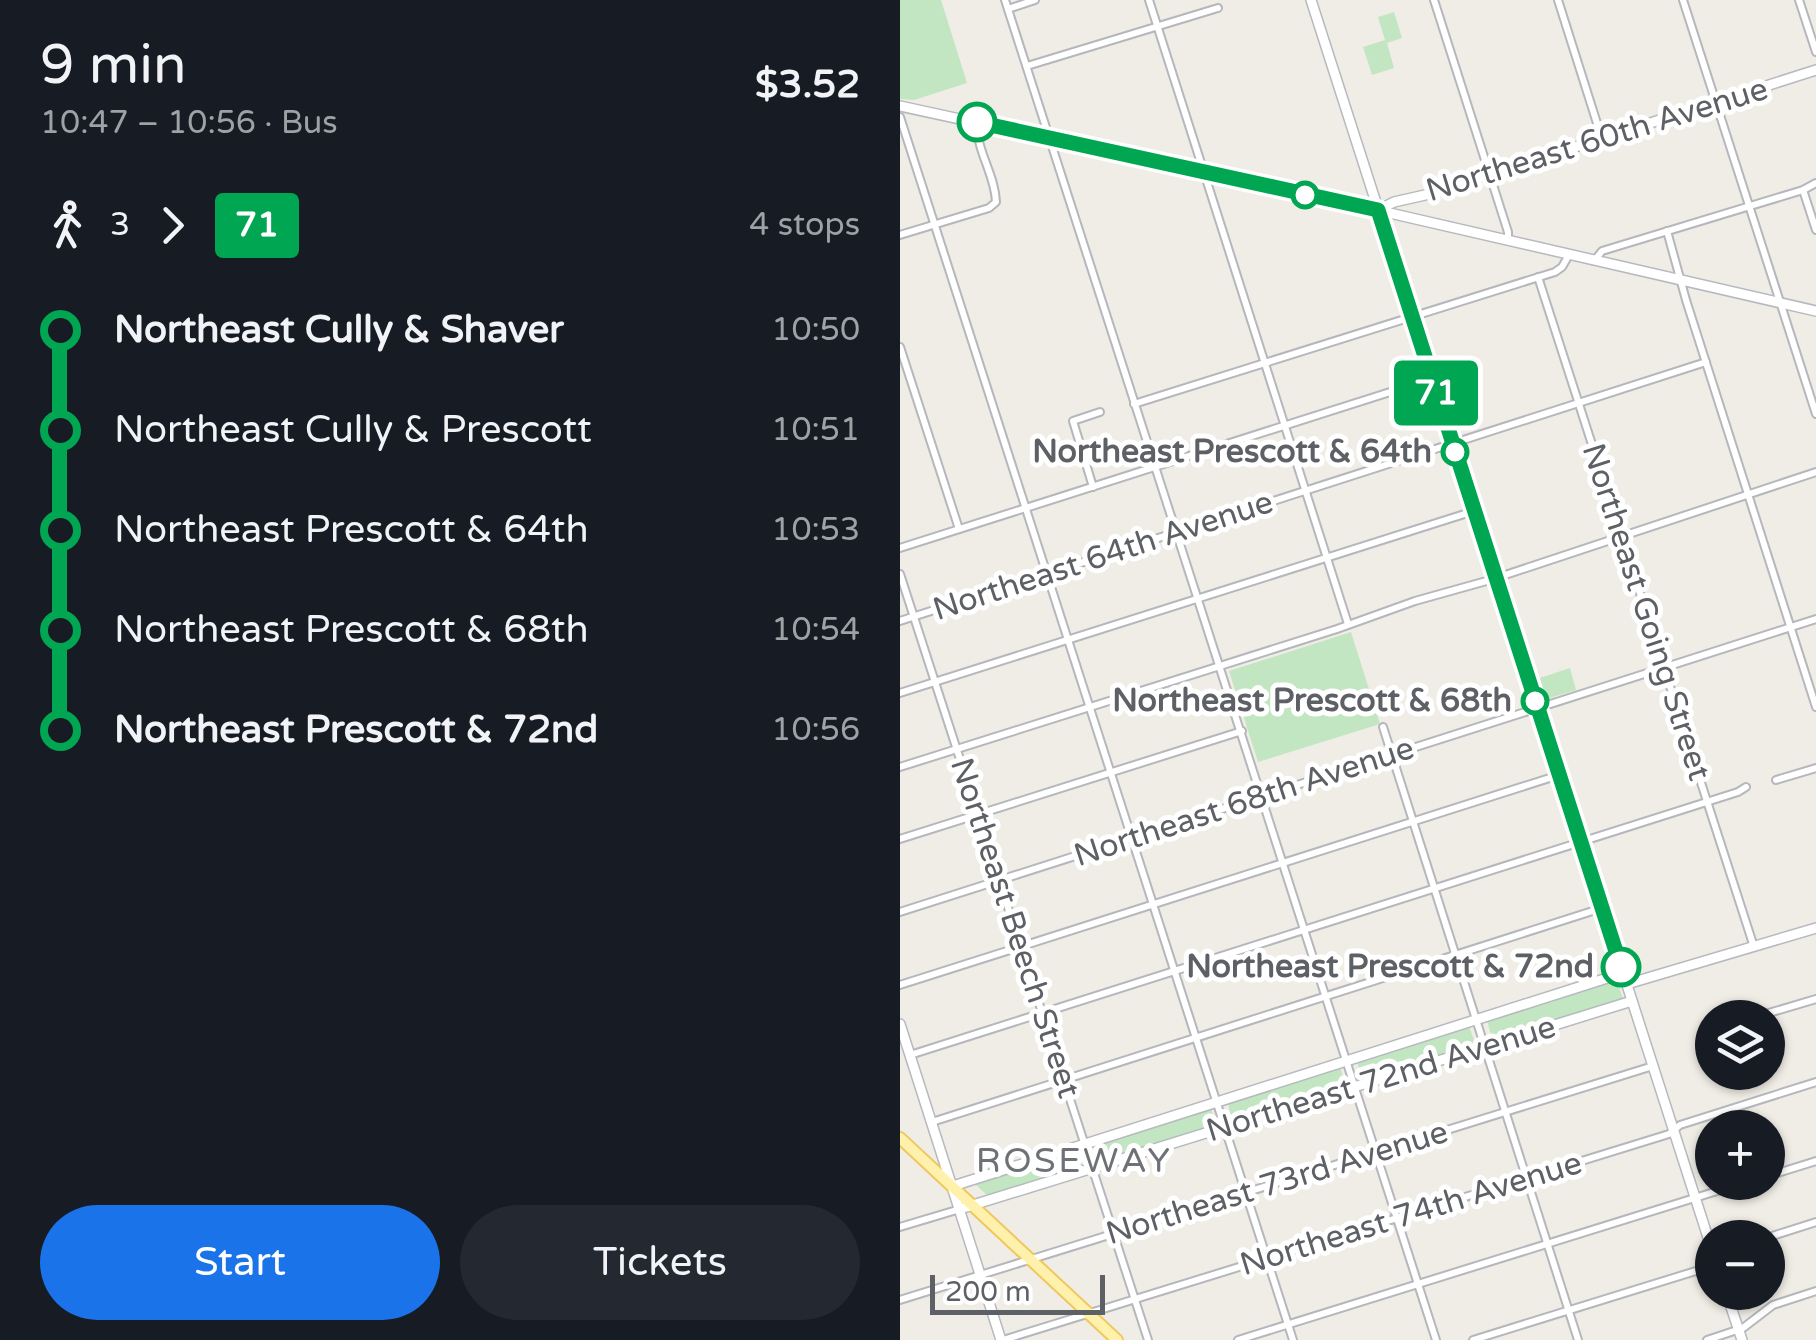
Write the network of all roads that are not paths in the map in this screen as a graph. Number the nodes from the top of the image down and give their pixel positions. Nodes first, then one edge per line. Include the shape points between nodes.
1 (1035, 0) edge
2 (1149, 0) edge
3 (1311, 0) edge
4 (1434, 0) edge
5 (1558, 0) edge
6 (1683, 0) edge
7 (1799, 0) edge
8 (1007, 4) edge
9 (1218, 8) dead end
10 (1158, 26) junction
11 (1816, 52) edge
12 (1027, 66) junction
13 (1816, 70) edge
14 (1716, 103) junction
15 (900, 106) edge
16 (900, 117) edge
17 (977, 122) junction
18 (1050, 138) junction
19 (1602, 139) junction
20 (1204, 173) junction
21 (1490, 174) junction
22 (1816, 183) edge
23 (1803, 190) junction
24 (1749, 206) junction
25 (1378, 210) junction
26 (934, 225) junction
27 (1816, 230) edge
28 (1667, 231) junction
29 (900, 236) edge
30 (1508, 241) junction
31 (1569, 255) junction
32 (1594, 260) junction
33 (1538, 277) junction
34 (1681, 280) junction
35 (1780, 302) junction
36 (1816, 312) edge
37 (1411, 316) junction
38 (900, 347) edge
39 (1706, 362) junction
40 (902, 363) edge
41 (1264, 363) junction
42 (1432, 379) junction
43 (1578, 402) junction
44 (1134, 404) junction
45 (1100, 412) dead end
46 (1816, 414) edge
47 (1284, 426) junction
48 (1453, 445) junction
49 (1154, 467) junction
50 (1816, 472) edge
51 (1094, 487) junction
52 (1305, 492) junction
53 (1748, 496) junction
54 (1025, 508) junction
55 (1474, 511) junction
56 (958, 530) junction
57 (1175, 533) junction
58 (1622, 537) junction
59 (900, 548) edge
60 (1327, 558) junction
61 (900, 574) edge
62 (1046, 574) junction
63 (1496, 578) junction
64 (1197, 599) junction
65 (914, 616) junction
66 (1816, 619) edge
67 (900, 621) edge
68 (1348, 624) junction
69 (1792, 627) junction
70 (1067, 640) junction
71 (1220, 665) junction
72 (1664, 669) junction
73 (935, 682) junction
74 (900, 694) edge
75 (1089, 706) junction
76 (1816, 707) edge
77 (1538, 709) junction
78 (1383, 727) dead end
79 (1242, 730) junction
80 (956, 748) junction
81 (1392, 754) junction
82 (900, 766) edge
83 (1816, 768) edge
84 (1110, 772) junction
85 (1559, 775) junction
86 (1776, 780) dead end
87 (1746, 787) dead end
88 (1261, 796) junction
89 (1707, 801) junction
90 (978, 814) junction
91 (1413, 822) junction
92 (1132, 838) junction
93 (900, 839) edge
94 (1581, 842) junction
95 (1283, 863) junction
96 (1000, 880) junction
97 (1434, 888) junction
98 (1154, 904) junction
99 (1602, 908) junction
100 (900, 912) edge
101 (1816, 928) edge
102 (1304, 929) junction
103 (1021, 947) junction
104 (1754, 947) junction
105 (1456, 954) junction
106 (1175, 970) junction
107 (1623, 973) junction
108 (1627, 984) junction
109 (900, 985) edge
110 (1326, 995) junction
111 (1816, 998) edge
112 (1632, 1001) junction
113 (1785, 1007) edge
114 (1042, 1013) junction
115 (1477, 1020) junction
116 (900, 1024) edge
117 (1196, 1036) junction
118 (1486, 1046) junction
119 (910, 1055) junction
120 (1347, 1060) junction
121 (1653, 1066) junction
122 (1064, 1078) junction
123 (1816, 1082) edge
124 (1356, 1086) junction
125 (1218, 1102) junction
126 (1506, 1112) junction
127 (932, 1122) junction
128 (1226, 1126) junction
129 (1674, 1130) junction
130 (900, 1138) edge
131 (1086, 1144) junction
132 (1376, 1152) junction
133 (1816, 1161) edge
134 (1093, 1167) junction
135 (1785, 1171) edge
136 (1527, 1178) junction
137 (972, 1181) junction
138 (952, 1186) junction
139 (1246, 1192) junction
140 (1695, 1195) edge
141 (1695, 1198) edge
142 (988, 1200) junction
143 (972, 1204) junction
144 (960, 1209) junction
145 (1397, 1218) junction
146 (1816, 1222) edge
147 (900, 1227) edge
148 (1785, 1232) edge
149 (1114, 1233) junction
150 (1548, 1244) junction
151 (1267, 1258) junction
152 (1030, 1259) junction
153 (1695, 1271) edge
154 (980, 1274) junction
155 (1418, 1284) junction
156 (1816, 1291) edge
157 (900, 1300) edge
158 (1134, 1300) junction
159 (1568, 1310) junction
160 (1732, 1310) edge
161 (1089, 1314) junction
162 (1288, 1325) junction
163 (1740, 1335) edge
164 (1002, 1340) edge
165 (1117, 1340) edge
166 (1148, 1340) edge
167 (1238, 1340) edge
168 (1292, 1340) edge
169 (1436, 1340) edge
170 (1473, 1340) edge
171 (1578, 1340) edge
172 (1708, 1340) edge

1 - 8 street
2 - 10 street
3 - 25 street
4 - 21 street
5 - 19 street
6 - 14 street
7 - 11 street
8 - 12 street
9 - 10 street
10 - 12 street
10 - 20 street
12 - 18 street
13 - 14 street, Northeast 60th Avenue
14 - 19 street, Northeast 60th Avenue
14 - 24 street
15 - 17 street
16 - 26 street
17 - 18 street
17 - 26 street via 996,202
18 - 20 street
18 - 44 street
19 - 21 street, Northeast 60th Avenue
20 - 25 street
20 - 41 street
21 - 25 street, Northeast 60th Avenue
21 - 30 street
22 - 23 street
23 - 24 street
23 - 27 street
24 - 28 street
24 - 35 street
25 - 30 street
25 - 37 street
26 - 29 street
26 - 54 street
28 - 32 street via 1602,251
28 - 34 street
30 - 31 street
31 - 32 street
31 - 33 street via 1559,270
32 - 34 street
33 - 37 street
33 - 43 street, Northeast Going Street
34 - 35 street
34 - 39 street
35 - 36 street
35 - 46 street
37 - 41 street
37 - 42 street
38 - 40 street
39 - 43 street, Northeast 64th Avenue
39 - 53 street
40 - 56 street
41 - 44 street
41 - 47 street
42 - 47 street
42 - 48 street
43 - 48 street, Northeast 64th Avenue
43 - 58 street, Northeast Going Street
44 - 49 street
45 - 51 street via 1072,421
47 - 49 street
47 - 52 street
48 - 52 street, Northeast 64th Avenue
48 - 55 street
49 - 51 street
49 - 57 street
50 - 53 street
51 - 54 street
52 - 57 street, Northeast 64th Avenue
52 - 60 street
53 - 58 street
53 - 69 street
54 - 56 street
54 - 62 street
55 - 60 street
55 - 63 street
56 - 59 street
57 - 62 street, Northeast 64th Avenue
57 - 64 street
58 - 63 street
58 - 72 street, Northeast Going Street
60 - 64 street
60 - 68 street
61 - 65 street, Northeast Beech Street
62 - 65 street, Northeast 64th Avenue
62 - 70 street
63 - 68 street
63 - 77 street
64 - 70 street
64 - 71 street
65 - 67 street, Northeast 64th Avenue
65 - 73 street, Northeast Beech Street
66 - 69 street, Northeast 68th Avenue
68 - 71 street
69 - 72 street, Northeast 68th Avenue
69 - 76 street
70 - 73 street
70 - 75 street
71 - 75 street
71 - 79 street
72 - 77 street, Northeast 68th Avenue
72 - 89 street, Northeast Going Street
73 - 74 street
73 - 80 street, Northeast Beech Street
75 - 80 street
75 - 84 street
77 - 81 street, Northeast 68th Avenue
77 - 85 street
78 - 81 street
79 - 84 street
79 - 88 street
80 - 82 street
80 - 90 street, Northeast Beech Street
81 - 88 street, Northeast 68th Avenue
81 - 91 street
83 - 86 street
84 - 90 street
84 - 92 street
85 - 91 street
85 - 94 street
87 - 89 street
88 - 92 street, Northeast 68th Avenue
88 - 95 street
89 - 94 street
89 - 104 street, Northeast Going Street
90 - 93 street
90 - 96 street, Northeast Beech Street
91 - 95 street
91 - 97 street
92 - 96 street, Northeast 68th Avenue
92 - 98 street
94 - 97 street
94 - 99 street
95 - 98 street
95 - 102 street
96 - 100 street, Northeast 68th Avenue
96 - 103 street, Northeast Beech Street
97 - 102 street
97 - 105 street
98 - 103 street
98 - 106 street
99 - 105 street
99 - 107 street
101 - 104 street
102 - 106 street
102 - 110 street
103 - 109 street
103 - 114 street, Northeast Beech Street
104 - 108 street
105 - 110 street
105 - 115 street
106 - 114 street
106 - 117 street
107 - 108 street
107 - 115 street, Northeast 72nd Avenue
108 - 112 street
110 - 117 street
110 - 120 street
111 - 113 street
112 - 118 street, Northeast 72nd Avenue
112 - 121 street
114 - 119 street
114 - 122 street, Northeast Beech Street
115 - 118 street
115 - 120 street, Northeast 72nd Avenue
116 - 119 street
117 - 122 street
117 - 125 street
118 - 124 street, Northeast 72nd Avenue
118 - 126 street
119 - 127 street
120 - 124 street
120 - 125 street, Northeast 72nd Avenue
121 - 126 street, Northeast 73rd Avenue
121 - 129 street
122 - 127 street
122 - 131 street, Northeast Beech Street
123 - 129 street, Northeast 74th Avenue
124 - 128 street, Northeast 72nd Avenue
124 - 132 street
125 - 128 street
125 - 131 street, Northeast 72nd Avenue
126 - 132 street, Northeast 73rd Avenue
126 - 136 street
127 - 138 street
128 - 134 street, Northeast 72nd Avenue
128 - 139 street
129 - 136 street, Northeast 74th Avenue
129 - 140 street
130 - 138 main road
131 - 134 street, Northeast Beech Street
131 - 137 street, Northeast 72nd Avenue
132 - 139 street, Northeast 73rd Avenue
132 - 145 street
133 - 135 street
134 - 142 street, Northeast 72nd Avenue
134 - 149 street, Northeast Beech Street
136 - 145 street, Northeast 74th Avenue
136 - 150 street
137 - 138 street, Northeast 72nd Avenue
137 - 142 street
138 - 143 main road
138 - 144 street
139 - 149 street, Northeast 73rd Avenue
139 - 151 street
141 - 150 street
142 - 143 street, Northeast 72nd Avenue
143 - 144 street, Northeast 72nd Avenue
143 - 152 main road
144 - 147 street, Northeast 72nd Avenue
144 - 154 street
145 - 151 street, Northeast 74th Avenue
145 - 155 street
146 - 148 street
149 - 152 street, Northeast 73rd Avenue
149 - 158 street, Northeast Beech Street
150 - 155 street
150 - 159 street
151 - 158 street, Northeast 74th Avenue
151 - 162 street
152 - 154 street, Northeast 73rd Avenue
152 - 161 main road
153 - 159 street
154 - 157 street, Northeast 73rd Avenue
154 - 164 street
155 - 162 street
155 - 169 street
156 - 163 street via 1773,1305
158 - 161 street, Northeast 74th Avenue
158 - 166 street, Northeast Beech Street
159 - 170 street
159 - 171 street
160 - 163 street
161 - 164 street, Northeast 74th Avenue
161 - 165 main road
162 - 167 street
162 - 168 street
163 - 172 street

